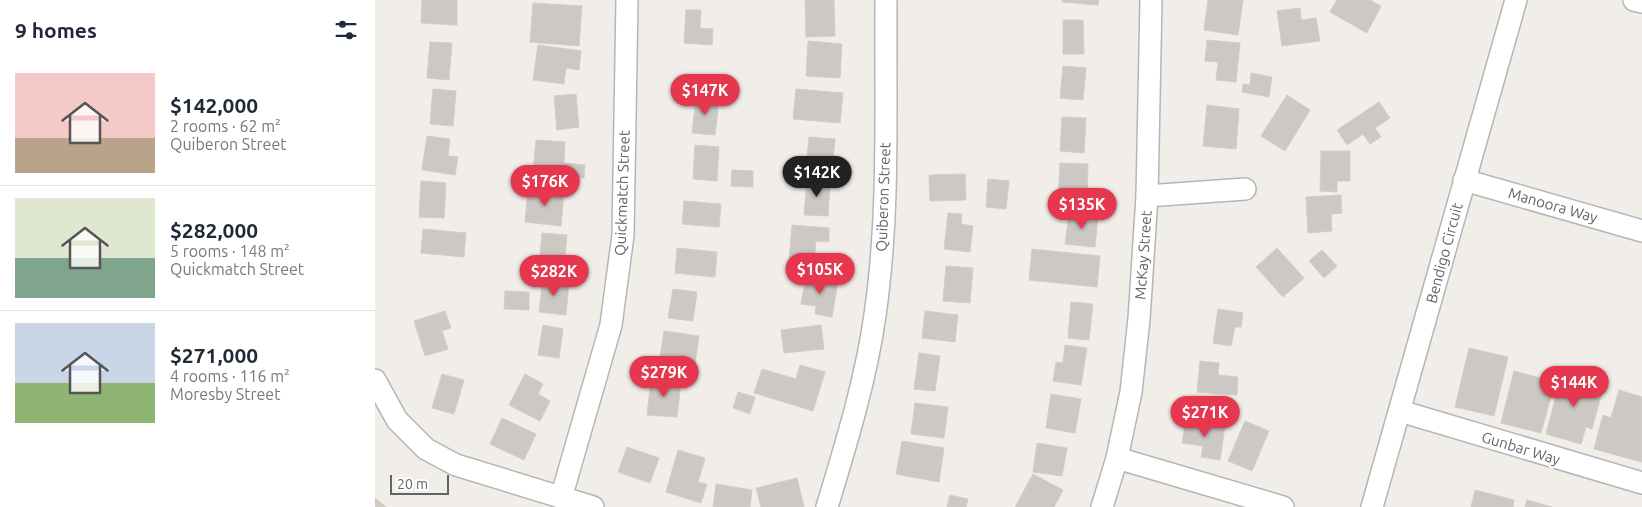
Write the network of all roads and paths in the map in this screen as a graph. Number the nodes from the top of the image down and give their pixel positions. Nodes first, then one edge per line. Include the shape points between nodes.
1 (627, 0) edge
2 (886, 0) edge
3 (1151, 0) edge
4 (1516, 0) edge
5 (1634, 0) edge
6 (1642, 2) edge
7 (1464, 180) junction
8 (1245, 189) dead end
9 (1147, 196) junction
10 (1642, 231) edge
11 (375, 380) edge
12 (1400, 411) junction
13 (1117, 458) junction
14 (1642, 482) edge
15 (561, 498) junction
16 (593, 507) edge
17 (827, 507) edge
18 (1102, 507) edge
19 (1283, 507) edge
20 (1372, 507) edge

1 - 15 street, Quickmatch Street via 623,235 611,325
2 - 17 street, Quiberon Street via 883,236 875,316 860,386
3 - 9 street, McKay Street
4 - 7 street, Bendigo Circuit
5 - 6 street
7 - 10 street, Manoora Way
7 - 12 street, Bendigo Circuit
8 - 9 street
9 - 13 street, McKay Street via 1132,383
11 - 15 street via 397,420 426,450 456,465
12 - 14 street, Gunbar Way
12 - 20 street, Bendigo Circuit
13 - 18 street, McKay Street
13 - 19 street
15 - 16 street

